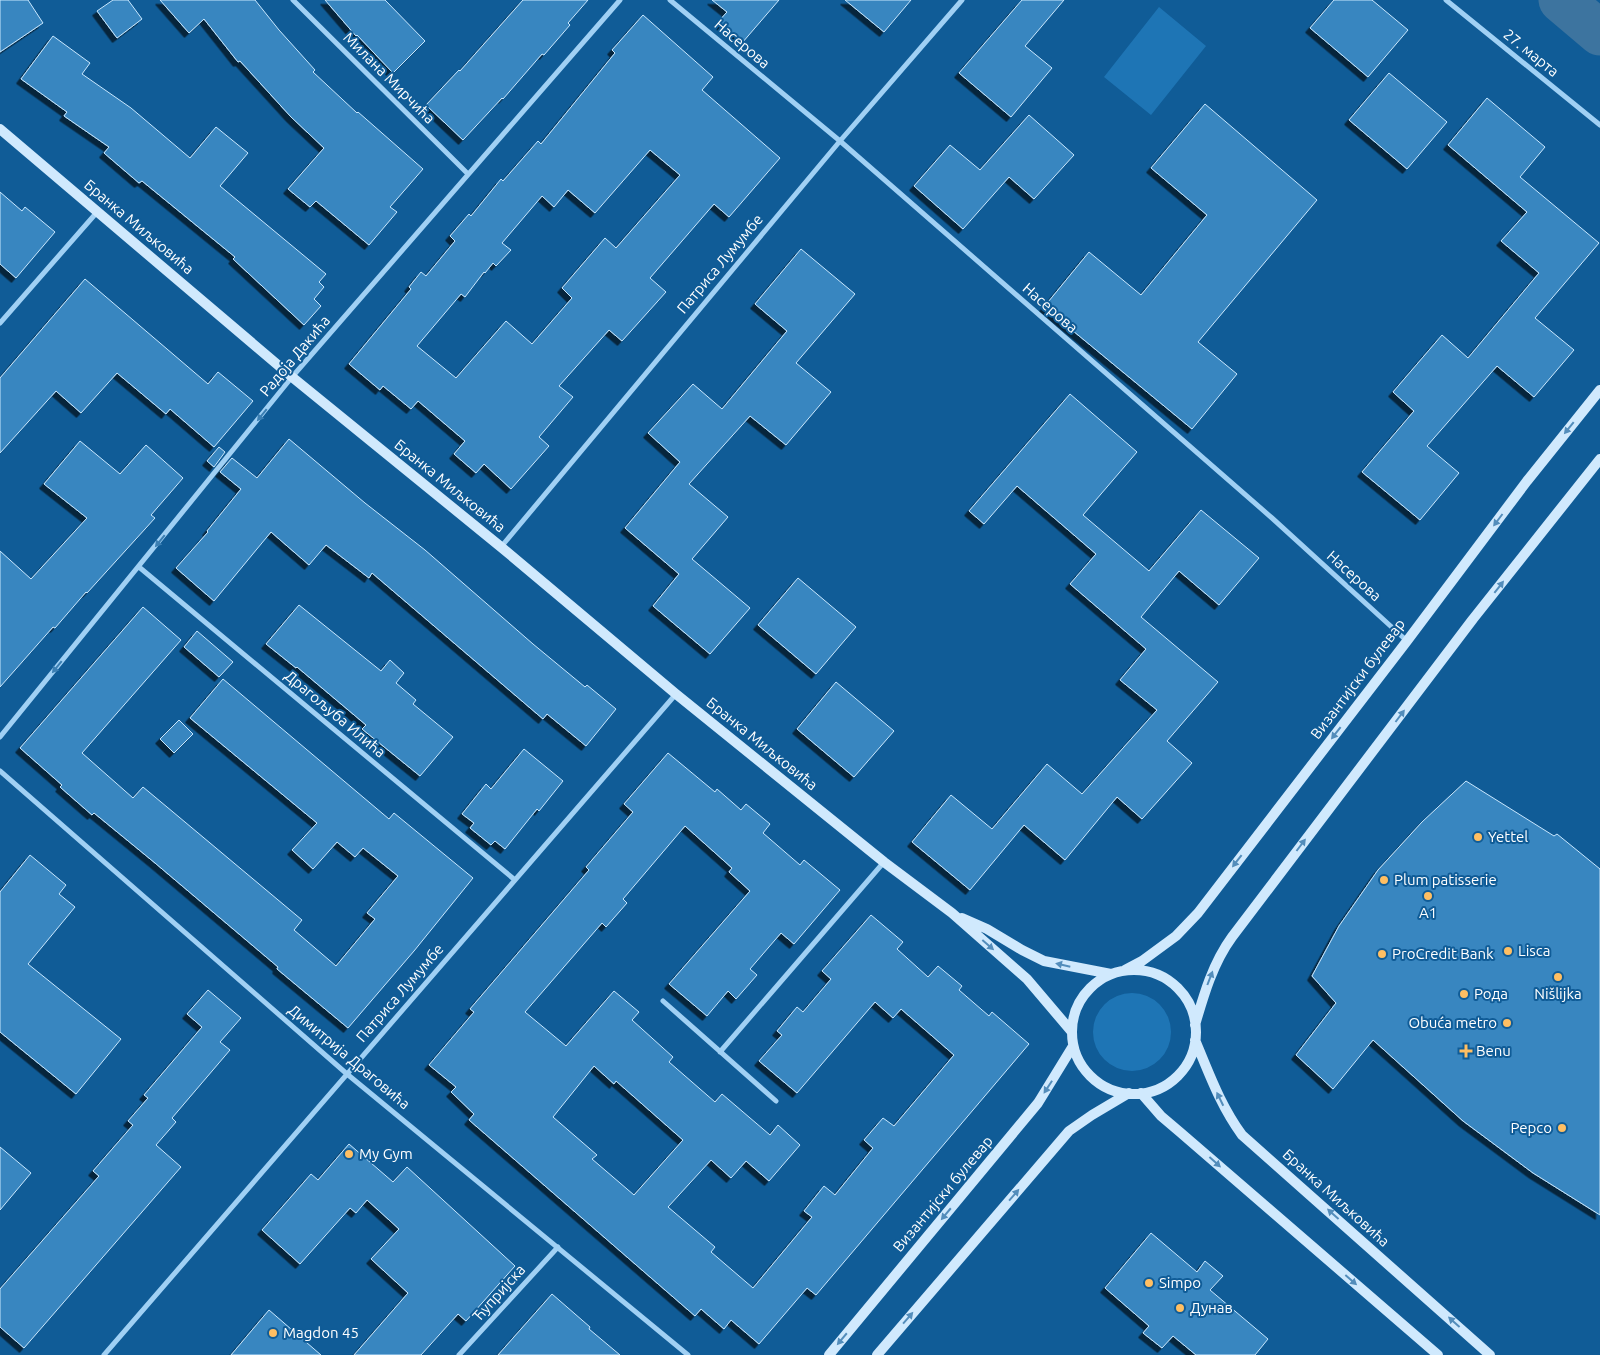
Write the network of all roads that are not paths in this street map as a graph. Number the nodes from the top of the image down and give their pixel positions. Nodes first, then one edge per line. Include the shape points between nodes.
1 (293, 0) edge
2 (620, 0) edge
3 (670, 0) edge
4 (962, 0) edge
5 (1446, 0) edge
6 (1600, 125) edge
7 (0, 129) edge
8 (840, 140) junction
9 (468, 174) junction
10 (98, 210) junction
11 (0, 323) edge
12 (292, 377) junction
13 (1600, 390) edge
14 (1600, 459) edge
15 (501, 547) junction
16 (139, 567) junction
17 (1407, 641) junction
18 (676, 694) junction
19 (0, 737) edge
20 (0, 771) edge
21 (884, 862) junction
22 (515, 880) junction
23 (952, 913) junction
24 (1125, 970) junction
25 (1111, 974) junction
26 (662, 1001) dead end
27 (1196, 1025) junction
28 (1072, 1032) junction
29 (1195, 1040) junction
30 (1073, 1046) junction
31 (720, 1052) junction
32 (347, 1074) junction
33 (1129, 1093) junction
34 (1141, 1093) junction
35 (776, 1101) dead end
36 (558, 1247) junction
37 (104, 1355) edge
38 (459, 1355) edge
39 (688, 1355) edge
40 (829, 1355) edge
41 (877, 1355) edge
42 (1438, 1355) edge
43 (1490, 1355) edge

1 - 9 street, Милана Мирчића
2 - 9 street, Радоја Дакића
3 - 8 street, Насерова
4 - 8 street, Патриса Лумумбе
5 - 6 street, 27. марта
7 - 10 street, Бранка Миљковића
8 - 15 street, Патриса Лумумбе
8 - 17 street, Насерова via 1272,518
9 - 12 street, Радоја Дакића
10 - 11 street
10 - 12 street, Бранка Миљковића
12 - 15 street, Бранка Миљковића
12 -> 16 street, Радоја Дакића
13 -> 17 street, Византијски булевар
27 -> 14 street via 1210,976 1222,951 1473,619
15 - 18 street, Бранка Миљковића
16 -> 19 street, Радоја Дакића
16 - 22 street, Драгољуба Илића
17 -> 24 street, Византијски булевар via 1198,913 1176,936
18 - 21 street, Бранка Миљковића
18 - 22 street, Патриса Лумумбе
20 - 32 street, Димитрија Драговића
21 - 23 street, Бранка Миљковића
21 - 31 street
22 - 32 street, Патриса Лумумбе
25 -> 23 street, Бранка Миљковића via 1044,960
23 -> 28 street, Бранка Миљковића via 1027,979
24 - 25 street
24 - 27 street via 1142,970 1172,982 1184,994
25 - 28 street via 1095,983 1082,997 1074,1014
26 - 31 street
27 - 29 street
28 - 30 street
29 - 34 street via 1189,1059 1177,1076 1160,1087
43 -> 29 street, Бранка Миљковића via 1242,1134 1218,1096
30 - 33 street via 1088,1073 1100,1084
30 -> 40 street, Византијски булевар via 1038,1103
31 - 35 street
32 - 36 street, Димитрија Драговића
32 - 37 street, Патриса Лумумбе
33 - 34 street
41 -> 33 street via 1069,1131
34 -> 42 street via 1174,1127
36 - 38 street, Ћупријска
36 - 39 street, Димитрија Драговића

